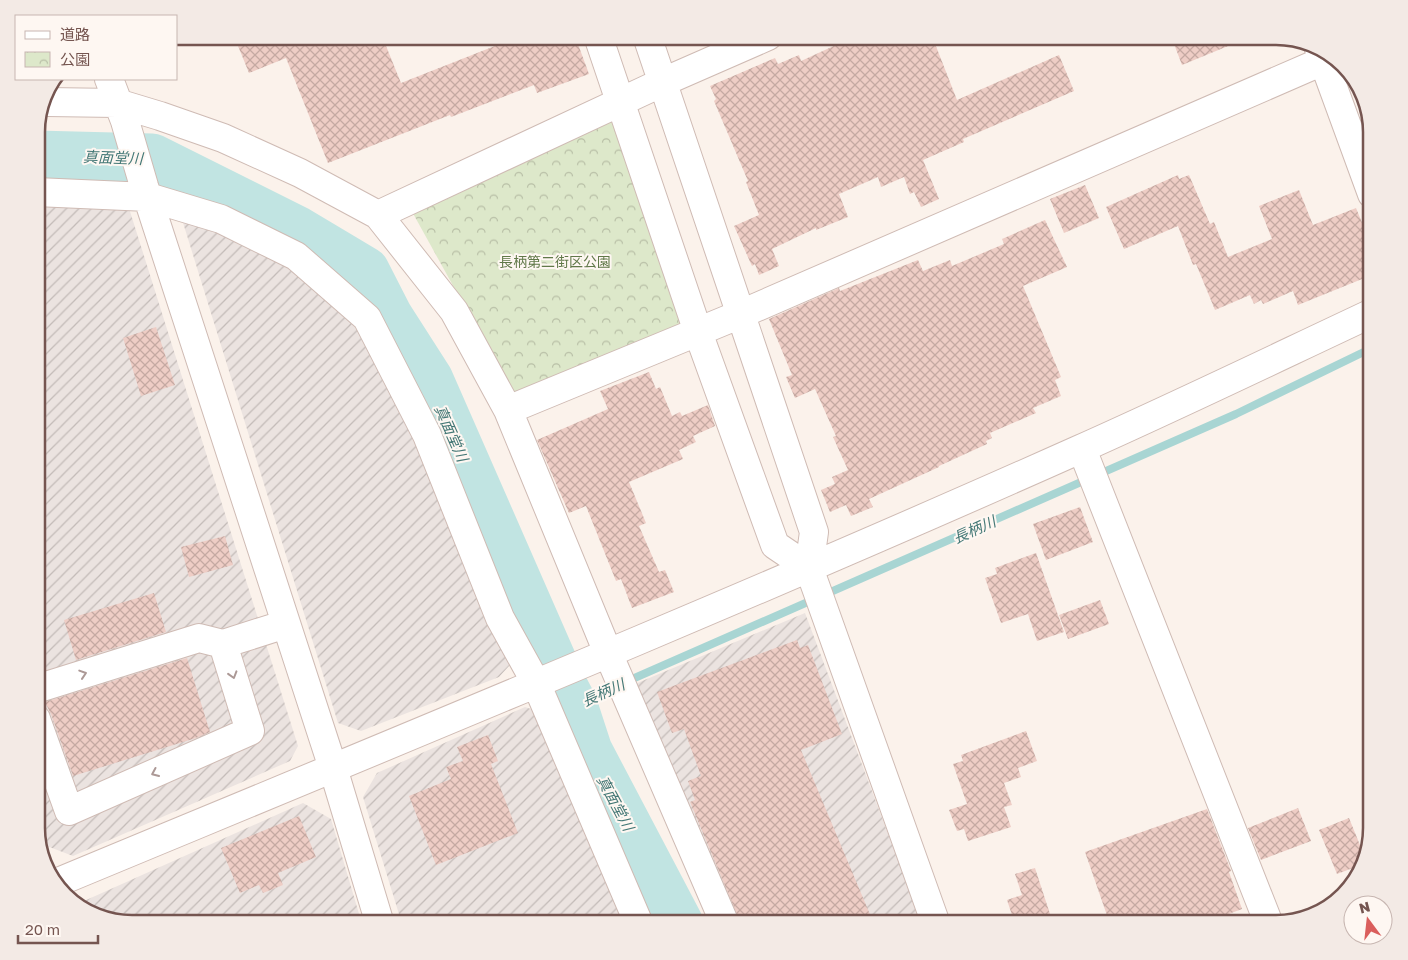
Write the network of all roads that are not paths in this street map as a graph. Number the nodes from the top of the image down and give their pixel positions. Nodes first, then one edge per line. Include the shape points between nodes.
1 (601, 45) edge
2 (650, 45) edge
3 (747, 45) edge
4 (1318, 56) edge
5 (1323, 59) edge
6 (663, 82) junction
7 (117, 101) edge
8 (51, 102) edge
9 (620, 102) junction
10 (1363, 169) edge
11 (146, 191) junction
12 (45, 192) edge
13 (378, 215) junction
14 (741, 314) junction
15 (1363, 317) edge
16 (698, 332) junction
17 (508, 410) junction
18 (1082, 449) junction
19 (809, 568) junction
20 (286, 624) junction
21 (223, 644) junction
22 (602, 656) junction
23 (540, 682) junction
24 (45, 686) edge
25 (45, 744) edge
26 (333, 768) junction
27 (64, 881) edge
28 (377, 915) edge
29 (635, 915) edge
30 (721, 915) edge
31 (933, 915) edge
32 (1265, 915) edge

1 - 9 street
2 - 6 street
3 - 6 street
4 - 14 street
5 - 10 street
6 - 9 street
6 - 14 street
7 - 8 street
7 - 11 street
7 - 13 street via 224,138 300,173
9 - 13 street
9 - 16 street
11 - 12 street
11 - 20 street
11 - 23 street via 221,219 296,256 367,318 427,435 500,618
13 - 17 street via 454,311
14 - 16 street
14 - 19 street via 814,532
15 - 18 street
16 - 17 street
16 - 19 street via 775,546
17 - 22 street
18 - 19 street
18 - 32 street
19 - 22 street
19 - 31 street
20 - 21 street
20 - 26 street
24 -> 21 street via 199,638
21 -> 25 street via 250,731 69,811
22 - 23 street
22 - 30 street
23 - 26 street
23 - 29 street
26 - 27 street
26 - 28 street

